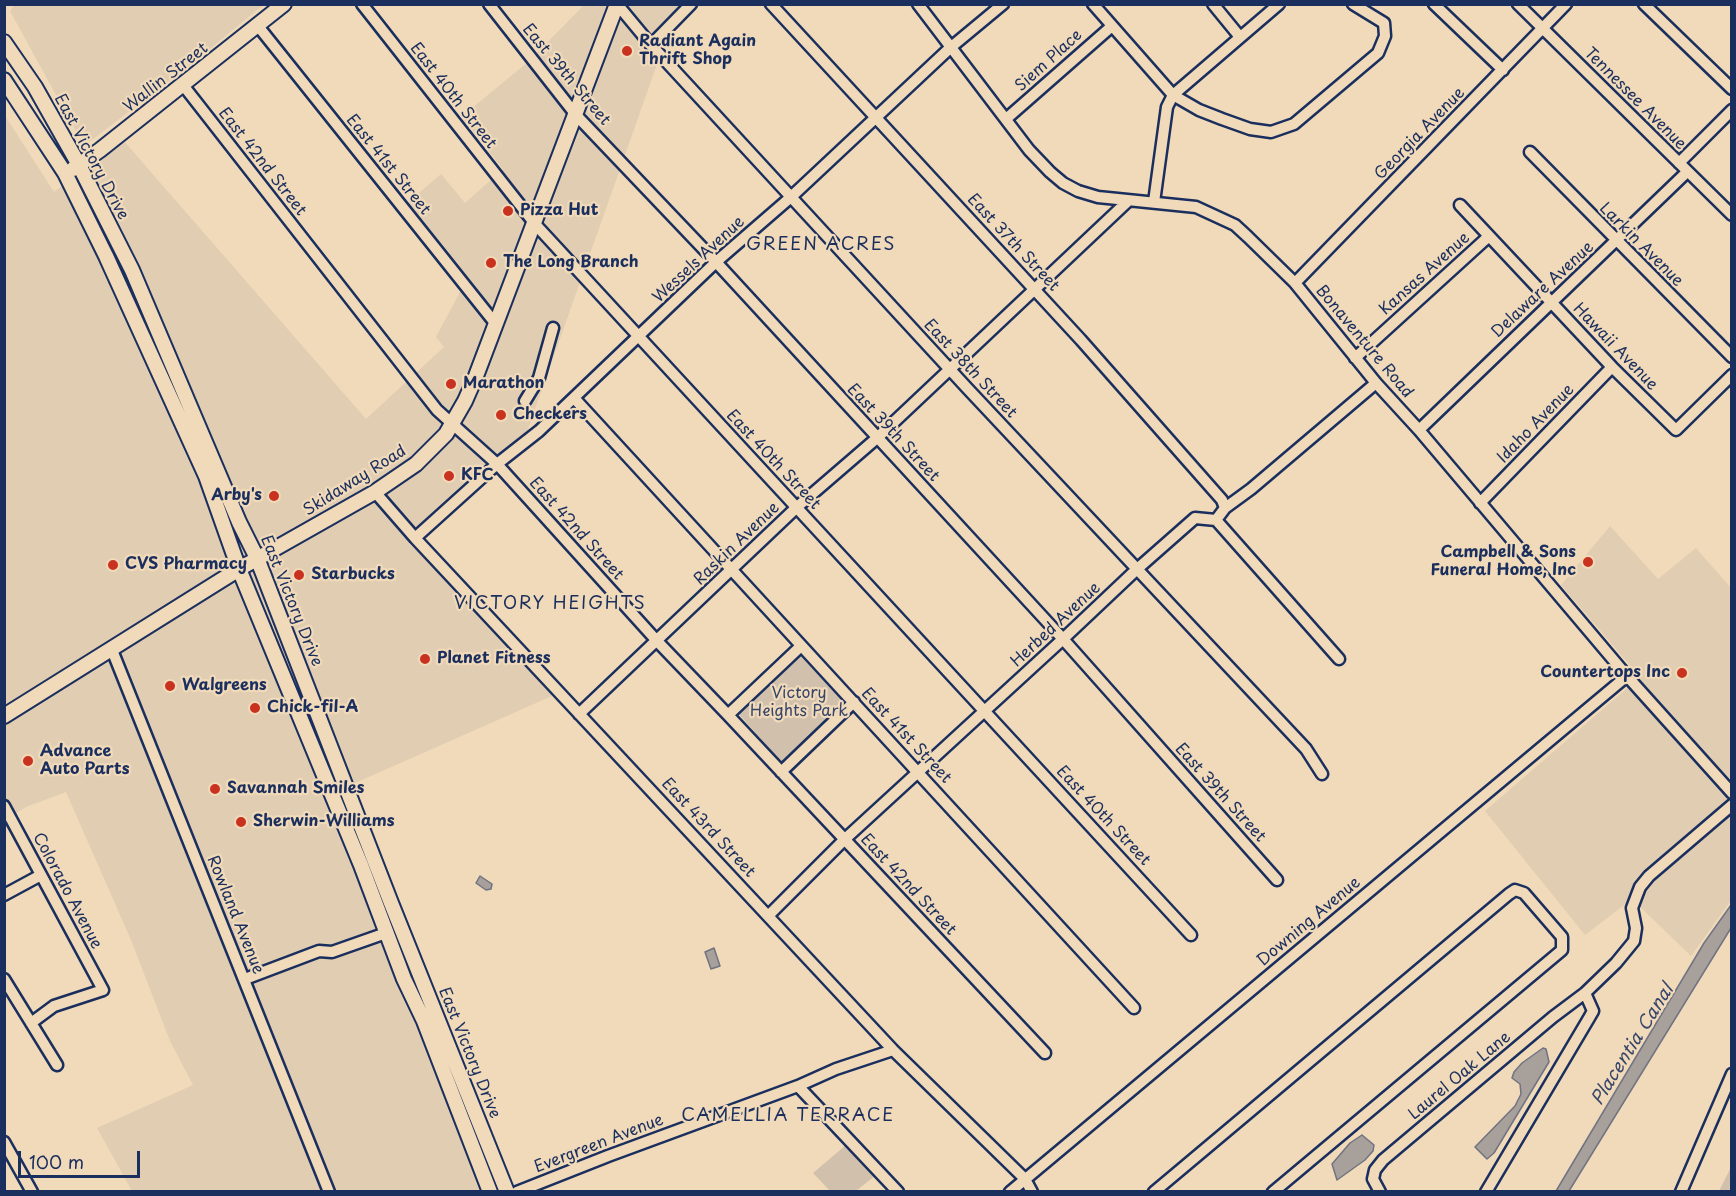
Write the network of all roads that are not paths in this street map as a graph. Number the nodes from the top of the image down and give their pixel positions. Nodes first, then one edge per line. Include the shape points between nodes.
1 (284, 4) edge
2 (362, 4) edge
3 (489, 4) edge
4 (691, 4) edge
5 (771, 4) edge
6 (918, 4) edge
7 (1003, 4) edge
8 (1093, 4) edge
9 (1213, 4) edge
10 (1279, 4) edge
11 (1353, 4) edge
12 (1434, 4) edge
13 (1518, 4) edge
14 (1566, 4) edge
15 (1644, 4) edge
16 (617, 5) edge
17 (258, 26) junction
18 (1112, 26) junction
19 (1542, 29) junction
20 (1240, 37) junction
21 (4, 42) edge
22 (651, 45) junction
23 (950, 48) junction
24 (1503, 70) junction
25 (4, 80) edge
26 (183, 86) junction
27 (1731, 89) edge
28 (1173, 95) junction
29 (1731, 110) edge
30 (576, 115) junction
31 (876, 117) junction
32 (1006, 119) junction
33 (1530, 152) dead end
34 (79, 165) junction
35 (1683, 168) junction
36 (65, 173) junction
37 (791, 196) junction
38 (1127, 201) junction
39 (1154, 202) junction
40 (1460, 205) dead end
41 (1731, 215) edge
42 (535, 224) junction
43 (1488, 237) junction
44 (1616, 241) junction
45 (716, 262) junction
46 (1294, 283) junction
47 (1034, 288) junction
48 (1551, 301) junction
49 (495, 323) junction
50 (553, 328) dead end
51 (638, 335) junction
52 (1731, 357) edge
53 (1355, 358) junction
54 (1612, 367) junction
55 (949, 369) junction
56 (1731, 375) edge
57 (1376, 382) junction
58 (574, 398) junction
59 (525, 401) dead end
60 (454, 423) junction
61 (1419, 430) junction
62 (877, 438) junction
63 (497, 464) junction
64 (375, 492) junction
65 (1480, 503) junction
66 (797, 507) junction
67 (1226, 508) junction
68 (1216, 520) junction
69 (415, 538) junction
70 (257, 558) junction
71 (239, 568) junction
72 (732, 570) junction
73 (1136, 570) junction
74 (1063, 639) junction
75 (657, 641) junction
76 (801, 646) junction
77 (112, 650) junction
78 (1339, 659) dead end
79 (1627, 676) junction
80 (854, 702) junction
81 (984, 712) junction
82 (579, 714) junction
83 (728, 715) junction
84 (4, 716) edge
85 (918, 771) junction
86 (781, 772) junction
87 (1322, 774) dead end
88 (1731, 794) edge
89 (4, 806) edge
90 (1731, 806) edge
91 (845, 839) junction
92 (41, 875) junction
93 (1277, 880) dead end
94 (4, 895) edge
95 (769, 915) junction
96 (386, 933) junction
97 (1191, 935) dead end
98 (4, 979) edge
99 (245, 979) junction
100 (1585, 993) junction
101 (1134, 1008) dead end
102 (31, 1023) junction
103 (441, 1045) junction
104 (893, 1050) junction
105 (1044, 1053) dead end
106 (57, 1065) dead end
107 (1731, 1074) edge
108 (798, 1086) junction
109 (4, 1142) edge
110 (1024, 1179) junction
111 (32, 1191) edge
112 (329, 1191) edge
113 (490, 1191) edge
114 (507, 1191) edge
115 (518, 1191) edge
116 (898, 1191) edge
117 (1010, 1191) edge
118 (1032, 1191) edge
119 (1154, 1191) edge
120 (1273, 1191) edge
121 (1380, 1191) edge
122 (1486, 1191) edge
123 (1681, 1191) edge

1 - 17 main road, Wallin Street
2 - 42 street, East 40th Street
3 - 30 street, East 39th Street
4 - 22 street
5 - 31 street, East 37th Street
6 - 23 street, Bonaventure Road
7 - 23 street, Wessels Avenue
8 - 18 street
9 - 20 street
10 - 20 street
11 - 28 street via 1384,23 1385,36 1378,53 1294,124 1271,132 1250,129 1199,110
12 - 24 street
13 - 19 street, Tennessee Avenue
14 - 19 street, Georgia Avenue
15 - 27 street
16 - 22 street, East 38th Street
16 - 30 main road, Skidaway Road
17 - 26 main road, Wallin Street
17 - 49 street, East 41st Street
18 - 28 street
18 - 32 street, Siem Place
19 - 24 street, Georgia Avenue
19 - 35 street, Tennessee Avenue
20 - 28 street
21 - 34 main road, East Victory Drive
22 - 37 street, East 38th Street
23 - 31 street, Wessels Avenue
23 - 32 street, Bonaventure Road
24 - 46 street, Georgia Avenue
25 - 36 main road, East Victory Drive
26 - 34 main road, Wallin Street
26 - 60 street, East 42nd Street via 430,402
28 - 39 street via 1167,107
29 - 35 street, Delaware Avenue
30 - 42 main road, Skidaway Road
30 - 45 street, East 39th Street
31 - 37 street, Wessels Avenue
31 - 47 street, East 37th Street
32 - 38 street, Bonaventure Road via 1029,150 1063,183 1098,197
33 - 44 street, Larkin Avenue
34 - 36 main road, Wallin Street
34 - 70 main road, East Victory Drive via 132,270
35 - 41 street, Tennessee Avenue
35 - 44 street, Delaware Avenue
36 - 71 main road, East Victory Drive via 206,476
37 - 45 street, Wessels Avenue
37 - 55 street, East 38th Street
38 - 39 street, Bonaventure Road
38 - 47 street, Raskin Avenue
39 - 46 street, Bonaventure Road via 1196,207 1234,225
40 - 43 street, Hawaii Avenue
42 - 49 main road, Skidaway Road
42 - 51 street, East 40th Street
43 - 48 street, Hawaii Avenue
43 - 53 street, Kansas Avenue
44 - 48 street, Delaware Avenue
44 - 52 street, Larkin Avenue
45 - 51 street, Wessels Avenue
45 - 62 street, East 39th Street
46 - 53 street, Bonaventure Road
47 - 55 street, Raskin Avenue
47 - 67 street, East 37th Street
48 - 54 street, Hawaii Avenue
48 - 61 street, Delaware Avenue
49 - 60 main road, Skidaway Road
50 - 59 street via 539,378
51 - 58 street, Wessels Avenue
51 - 66 street, East 40th Street
53 - 57 street, Bonaventure Road
54 - 56 street, Hawaii Avenue via 1676,430
54 - 65 street, Idaho Avenue
55 - 62 street, Raskin Avenue
55 - 73 street, East 38th Street
57 - 61 street, Bonaventure Road
57 - 67 street
58 - 63 street, Wessels Avenue
58 - 72 street, East 41st Street
60 - 63 street, East 42nd Street
60 - 64 main road, Skidaway Road via 427,455
61 - 65 street, Bonaventure Road
62 - 66 street, Raskin Avenue
62 - 74 street, East 39th Street
63 - 69 street, Wessels Avenue
63 - 75 street, East 42nd Street
64 - 69 street, East 43rd Street
64 - 70 main road, Skidaway Road
65 - 79 street, Bonaventure Road
66 - 72 street, Raskin Avenue
66 - 81 street, East 40th Street
67 - 68 street
68 - 73 street, Herbed Avenue via 1195,518
68 - 78 street
69 - 82 street, East 43rd Street
70 - 71 main road, Skidaway Road
70 - 103 main road, East Victory Drive via 391,903
71 - 77 main road, Skidaway Road
71 - 96 main road, East Victory Drive
72 - 75 street, Raskin Avenue
72 - 76 street, East 41st Street
73 - 74 street, Herbed Avenue
73 - 87 street, East 38th Street via 1306,749
74 - 81 street, Herbed Avenue
74 - 93 street, East 39th Street
75 - 82 street, Raskin Avenue
75 - 83 street, East 42nd Street
76 - 80 street, East 41st Street
76 - 83 street
77 - 84 main road, Skidaway Road
77 - 99 street, Rowland Avenue
79 - 88 street, Bonaventure Road
79 - 110 street, Downing Avenue
80 - 85 street, East 41st Street
80 - 86 street
81 - 85 street, Herbed Avenue
81 - 97 street, East 40th Street
82 - 95 street, East 43rd Street
83 - 86 street, East 42nd Street
85 - 91 street, Herbed Avenue
85 - 101 street, East 41st Street
86 - 91 street, East 42nd Street
89 - 92 street, Colorado Avenue
90 - 100 street, Laurel Oak Lane via 1640,887 1632,908 1634,941
91 - 95 street, Herbed Avenue
91 - 105 street, East 42nd Street
92 - 94 street
92 - 102 street, Colorado Avenue via 103,990 54,1006
95 - 104 street, East 43rd Street
96 - 99 street via 332,952 319,951
96 - 103 main road, East Victory Drive
98 - 102 street
99 - 112 street, Rowland Avenue
100 - 121 street, Laurel Oak Lane via 1383,1160 1373,1179
100 - 122 street via 1593,1011
102 - 106 street
103 - 113 main road, East Victory Drive
103 - 114 main road, East Victory Drive
104 - 108 street, Evergreen Avenue
104 - 110 street, East 43rd Street
107 - 123 street
108 - 115 street, Evergreen Avenue
108 - 116 street
109 - 111 street
110 - 117 street, Downing Avenue
110 - 118 street, East 43rd Street
119 - 120 street via 1509,894 1515,890 1524,893 1562,937 1562,950

